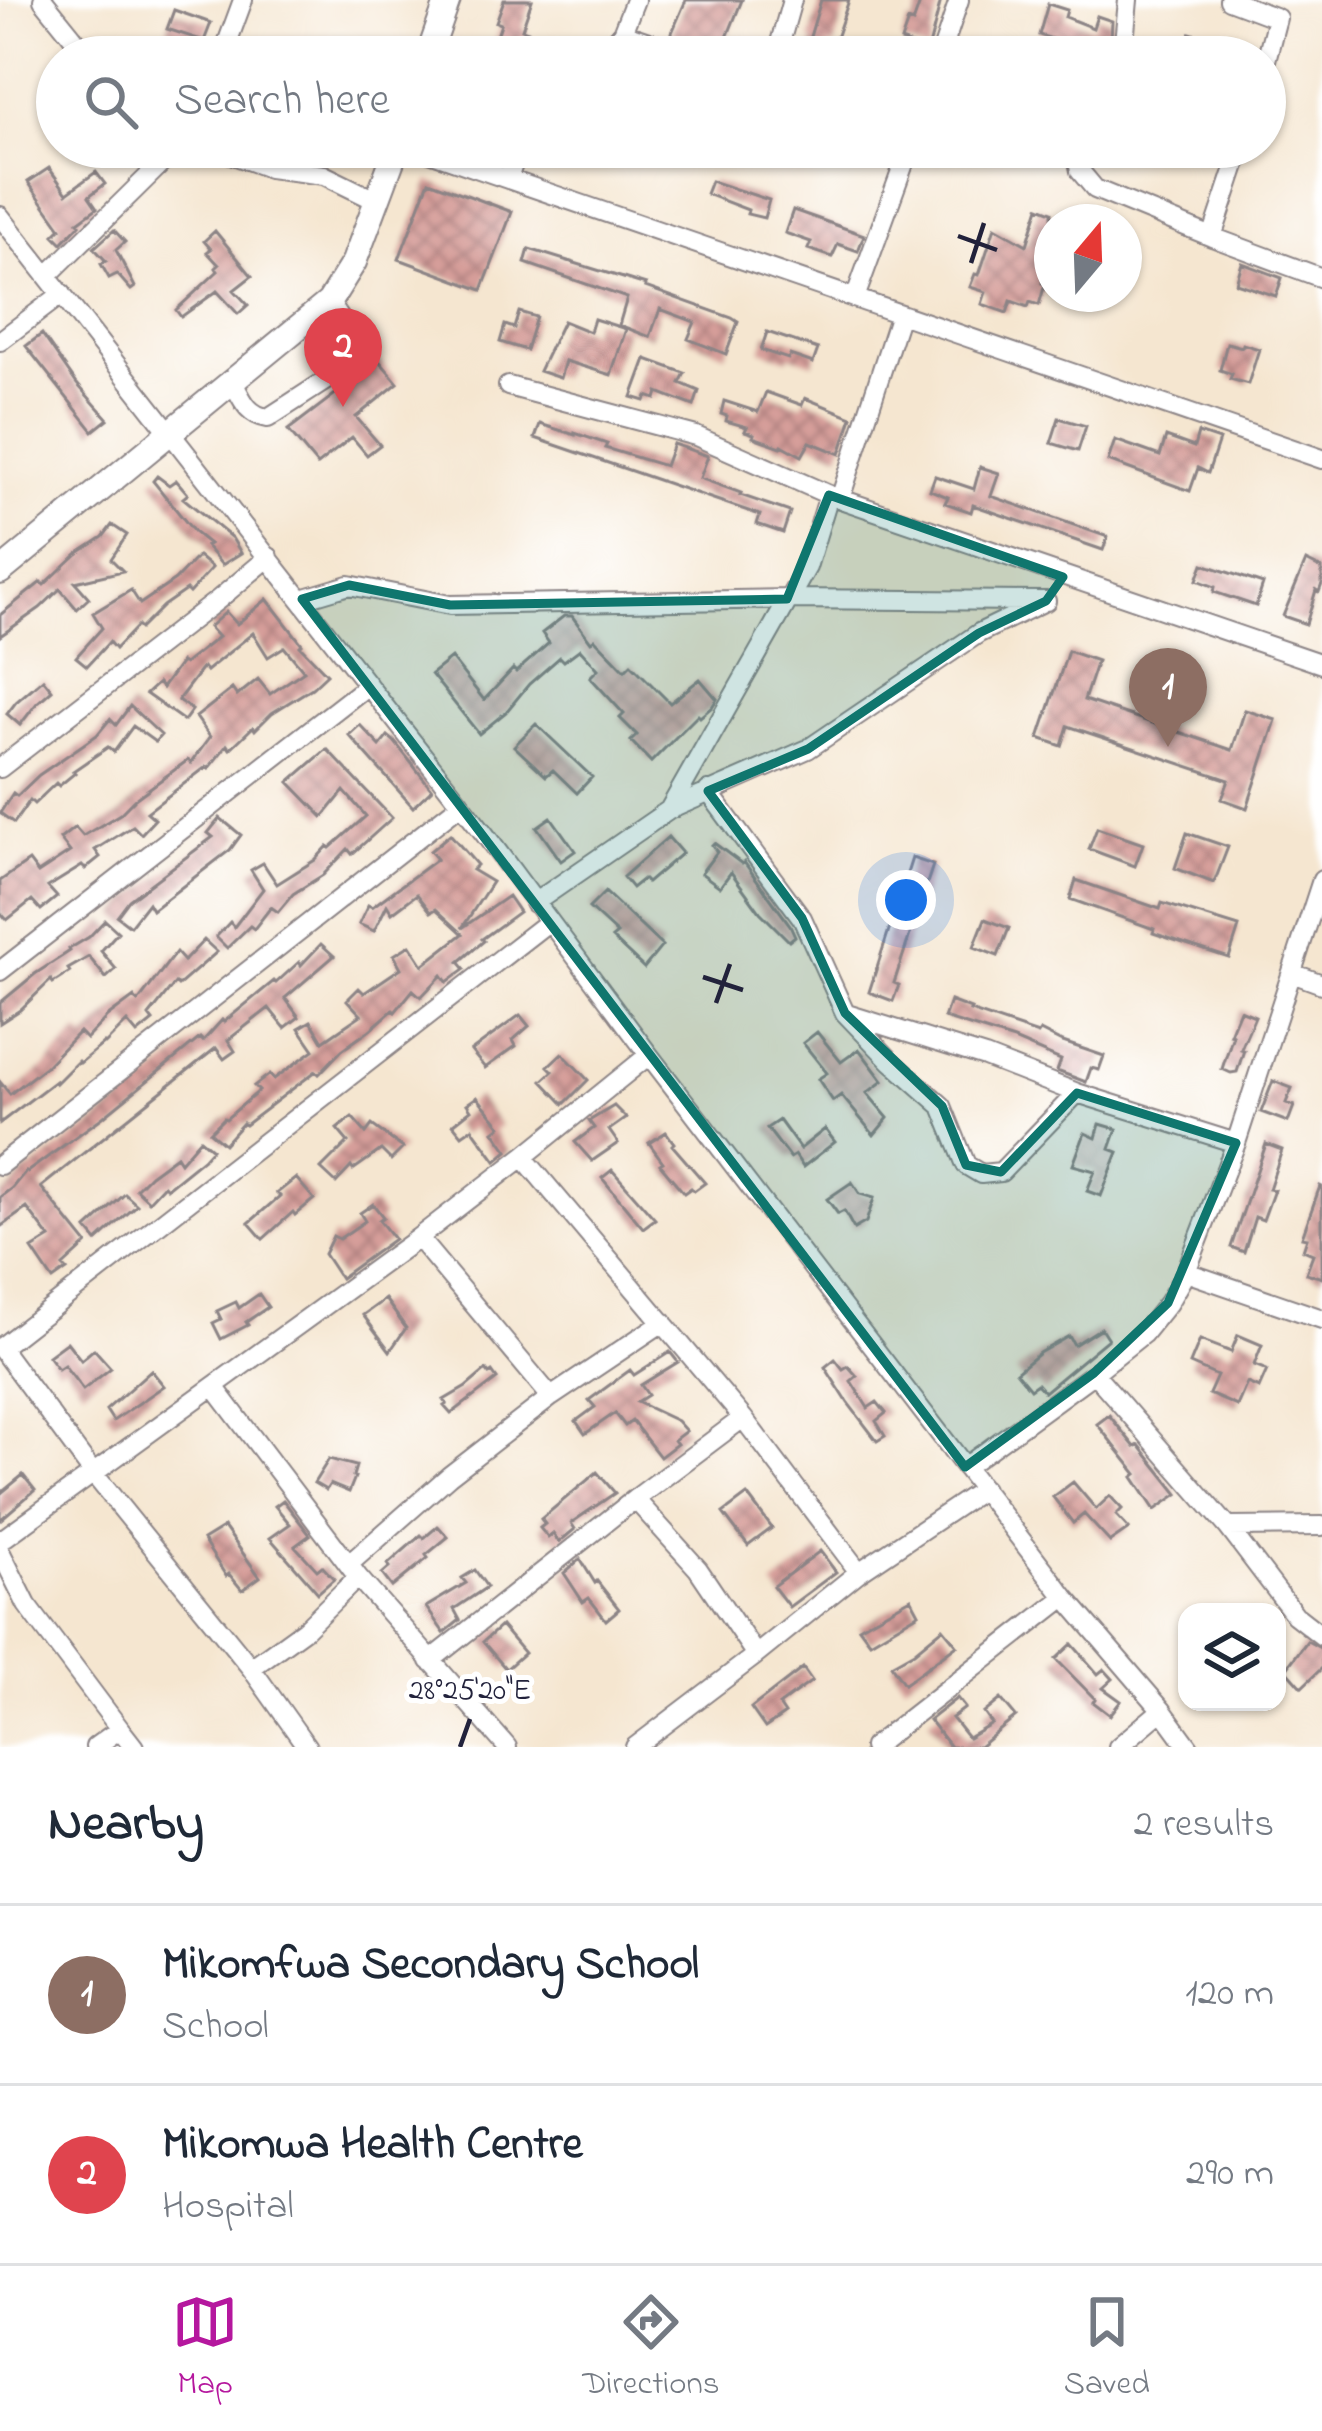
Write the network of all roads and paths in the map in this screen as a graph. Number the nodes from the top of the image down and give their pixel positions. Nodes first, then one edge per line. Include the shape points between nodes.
1 (43, 0) edge
2 (243, 0) edge
3 (448, 0) edge
4 (635, 0) edge
5 (792, 0) edge
6 (959, 0) edge
7 (1128, 0) edge
8 (1229, 0) edge
9 (1276, 9) edge
10 (622, 33) junction
11 (72, 36) edge
12 (230, 36) edge
13 (435, 36) edge
14 (619, 36) edge
15 (631, 36) edge
16 (782, 36) edge
17 (947, 36) edge
18 (1125, 36) edge
19 (145, 168) edge
20 (269, 168) edge
21 (389, 168) edge
22 (476, 168) edge
23 (512, 168) edge
24 (902, 168) edge
25 (1078, 168) edge
26 (1235, 168) edge
27 (508, 179) junction
28 (377, 200) junction
29 (0, 216) edge
30 (1212, 237) junction
31 (48, 275) junction
32 (1322, 278) edge
33 (62, 294) junction
34 (855, 298) junction
35 (329, 302) junction
36 (900, 314) junction
37 (0, 340) edge
38 (233, 382) junction
39 (508, 386) dead end
40 (172, 433) junction
41 (1322, 458) edge
42 (834, 497) junction
43 (269, 557) junction
44 (0, 572) edge
45 (1063, 577) junction
46 (302, 598) junction
47 (787, 599) junction
48 (1046, 601) junction
49 (1322, 664) edge
50 (368, 685) junction
51 (0, 769) edge
52 (709, 790) junction
53 (460, 804) junction
54 (669, 810) junction
55 (1322, 880) edge
56 (534, 903) junction
57 (548, 922) junction
58 (0, 971) edge
59 (1292, 973) junction
60 (1322, 984) edge
61 (845, 1013) junction
62 (649, 1055) junction
63 (1077, 1093) junction
64 (1235, 1143) junction
65 (524, 1157) junction
66 (0, 1165) edge
67 (418, 1238) junction
68 (1186, 1272) junction
69 (1322, 1319) edge
70 (663, 1322) junction
71 (0, 1348) edge
72 (1094, 1373) junction
73 (215, 1388) junction
74 (551, 1397) junction
75 (743, 1418) junction
76 (965, 1466) junction
77 (93, 1473) junction
78 (983, 1489) junction
79 (635, 1499) junction
80 (1322, 1526) edge
81 (1228, 1527) junction
82 (0, 1541) edge
83 (0, 1551) edge
84 (353, 1570) junction
85 (859, 1572) junction
86 (1065, 1598) junction
87 (1322, 1636) edge
88 (756, 1655) junction
89 (430, 1661) junction
90 (251, 1668) junction
91 (1162, 1710) junction
92 (120, 1729) junction
93 (95, 1747) edge
94 (134, 1747) edge
95 (307, 1747) edge
96 (507, 1747) edge
97 (635, 1747) edge
98 (873, 1747) edge
99 (1118, 1747) edge
100 (1189, 1747) edge

1 - 11 street
2 - 12 street
3 - 13 main road
4 - 10 street
5 - 16 street
6 - 17 street
7 - 18 street
8 - 9 street
10 - 14 street
10 - 15 street
19 - 31 street
20 - 28 street via 324,175
21 - 28 main road
22 - 27 street
23 - 27 street
24 - 34 street
25 - 30 street via 1095,188
26 - 30 street
27 - 34 street
28 - 35 main road
29 - 31 street
30 - 32 street
31 - 33 street
33 - 37 street
33 - 40 street
34 - 36 street
35 - 38 main road
35 - 38 street via 359,346 358,359 268,418 250,412
36 - 41 street
36 - 42 street
38 - 40 main road
39 - 42 street via 696,436
40 - 43 street
40 - 44 main road
42 - 45 street
42 - 47 street
43 - 46 street
43 - 51 street
45 - 48 street
45 - 49 street
46 - 47 street via 349,585 451,605
46 - 50 street
47 - 48 street
47 - 54 street
48 - 52 street via 979,633 808,749
50 - 53 street
50 - 58 street
52 - 54 street
52 - 61 street via 802,917
53 - 56 street
53 - 66 street
54 - 56 street
55 - 59 street
56 - 57 street
57 - 62 street
57 - 71 street
59 - 60 street
59 - 64 street
61 - 63 street
61 - 63 street via 942,1106 966,1165 981,1174 1000,1172
62 - 65 street
62 - 76 street
63 - 64 street
64 - 68 street
65 - 67 street
65 - 70 street
67 - 73 street
67 - 74 street
68 - 69 street
68 - 72 street via 1143,1334
70 - 74 street
70 - 75 street
71 - 77 street
72 - 76 street
72 - 81 street
73 - 77 street
73 - 84 street
74 - 84 street via 449,1476
75 - 79 street
75 - 85 street
76 - 78 street
77 - 82 street
77 - 90 street
78 - 85 street
78 - 86 street
79 - 88 street via 698,1569
79 - 89 street
80 - 81 street
81 - 87 street via 1295,1615
83 - 92 street via 26,1604
84 - 89 street
84 - 90 street via 332,1606
85 - 88 street
86 - 91 street
86 - 98 street
88 - 97 street
89 - 96 street
90 - 95 street
91 - 99 street
91 - 100 street
92 - 93 street
92 - 94 street

